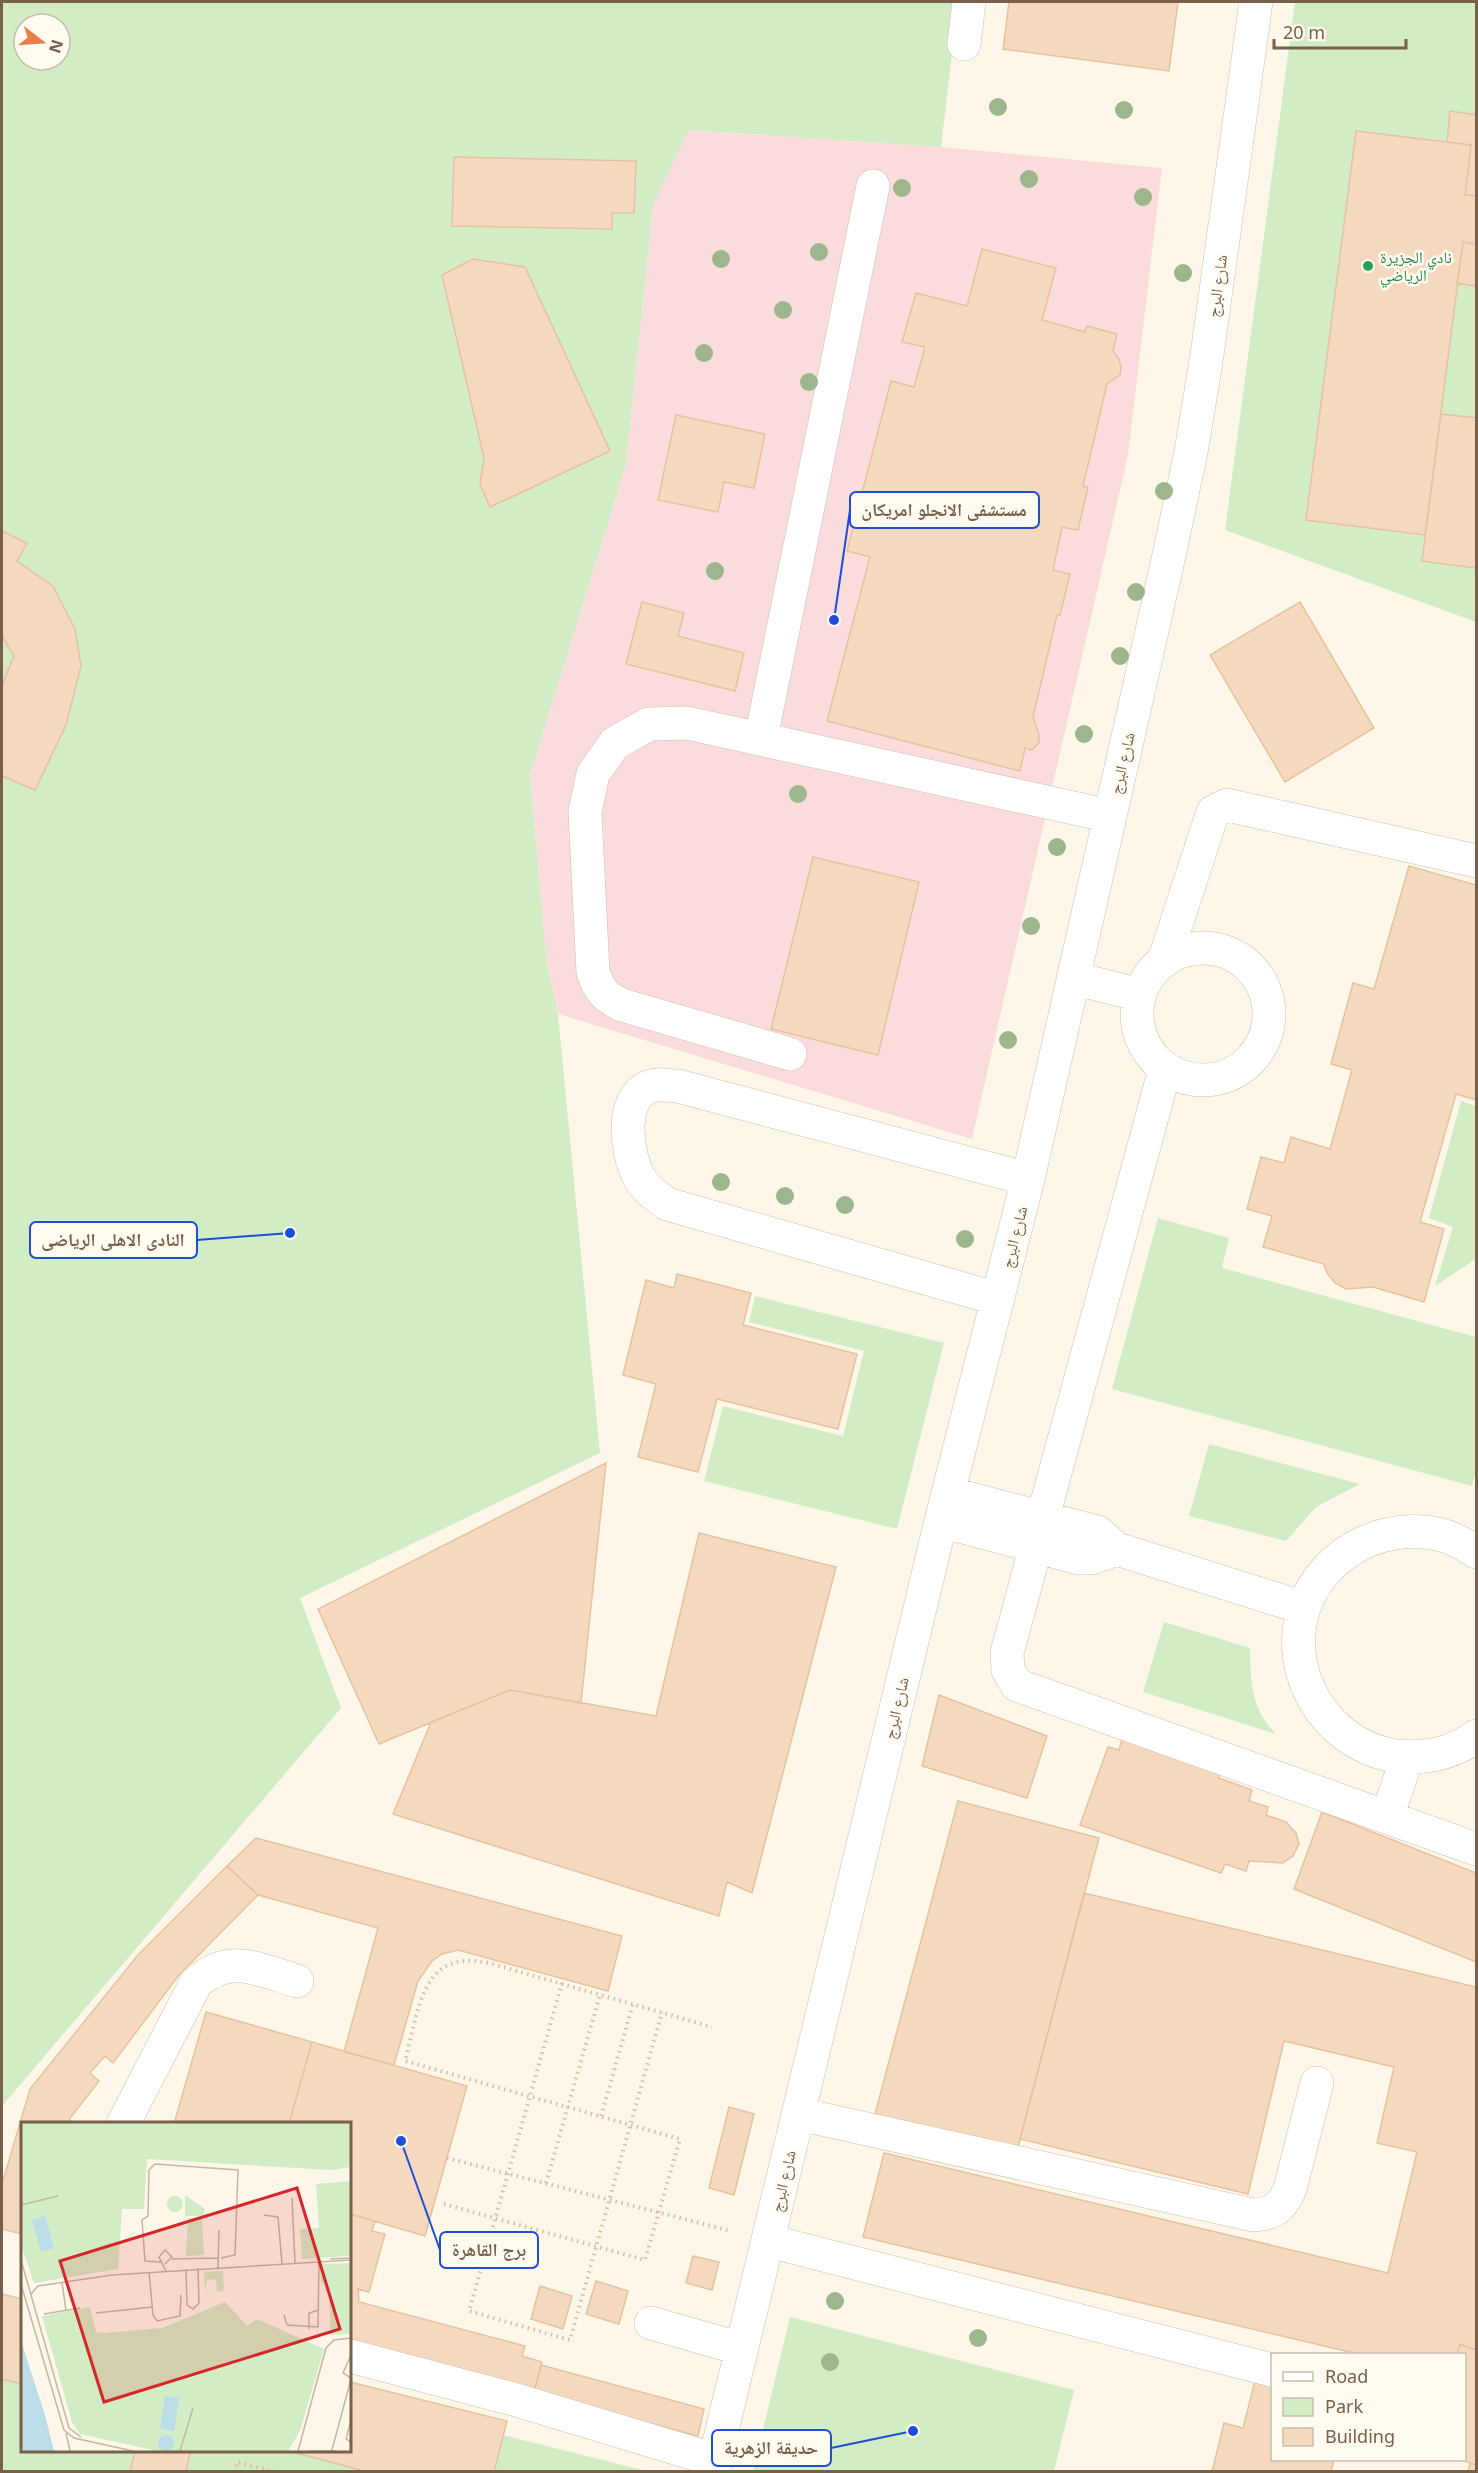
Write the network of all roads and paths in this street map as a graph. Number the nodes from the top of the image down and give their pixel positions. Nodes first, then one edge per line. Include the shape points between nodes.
1 (969, 2) edge
2 (1256, 2) edge
3 (964, 44) dead end
4 (873, 186) dead end
5 (761, 738) junction
6 (1110, 816) junction
7 (1476, 861) edge
8 (1164, 961) junction
9 (1073, 978) junction
10 (1140, 995) junction
11 (790, 1054) dead end
12 (1165, 1069) junction
13 (1028, 1179) junction
14 (998, 1299) junction
15 (944, 1507) junction
16 (1040, 1532) junction
17 (1476, 1552) edge
18 (1304, 1608) junction
19 (1476, 1736) edge
20 (1407, 1758) junction
21 (1387, 1817) junction
22 (1476, 1849) edge
23 (297, 1981) dead end
24 (562, 1983) junction
25 (600, 1995) junction
26 (633, 2004) junction
27 (662, 2012) junction
28 (712, 2027) dead end
29 (1317, 2083) dead end
30 (530, 2096) junction
31 (568, 2107) junction
32 (799, 2114) junction
33 (601, 2116) junction
34 (124, 2122) edge
35 (631, 2125) junction
36 (447, 2158) dead end
37 (508, 2173) junction
38 (546, 2183) junction
39 (610, 2199) junction
40 (444, 2204) dead end
41 (659, 2212) junction
42 (496, 2219) junction
43 (769, 2241) junction
44 (596, 2247) junction
45 (651, 2323) dead end
46 (742, 2349) junction
47 (351, 2356) edge
48 (1271, 2370) edge
49 (714, 2468) edge
50 (235, 2472) edge
51 (275, 2472) edge

1 - 3 street
2 - 6 street, شارع البرج via 1191,452
4 - 5 street
5 - 6 street
5 - 11 street via 687,723 649,724 615,743 592,774 585,812 593,972 608,999 622,1005
6 - 9 street, شارع البرج
7 - 8 street via 1227,805 1213,812
8 - 10 street via 1149,976
8 - 12 street via 1202,948 1232,955 1256,974 1270,1013 1267,1034 1258,1053 1234,1072 1204,1081 1184,1078
9 - 10 street
9 - 13 street, شارع البرج
10 - 12 street via 1137,1016 1141,1036 1150,1055
12 - 16 street
13 - 14 street, شارع البرج
13 - 14 street via 678,1086 653,1085 633,1100 626,1124 637,1174 667,1204
14 - 15 street, شارع البرج
15 - 16 street
15 - 32 street, شارع البرج
16 - 18 street via 1079,1558 1117,1549
16 - 21 street via 1007,1653 1008,1670 1017,1684
17 - 18 street via 1449,1537 1414,1531 1378,1536 1347,1551 1321,1576
18 - 20 street via 1298,1642 1303,1677 1318,1709 1342,1735 1372,1751
19 - 20 street via 1442,1754
20 - 21 street
21 - 22 street
23 - 34 street via 244,1965 230,1964 206,1974 196,1983
24 - 25 path
24 - 30 path
24 - 30 path via 475,1960 447,1964 427,1982 405,2061
25 - 26 path
25 - 31 path
26 - 27 path
26 - 33 path
27 - 28 path
27 - 35 path
29 - 32 street via 1290,2189 1284,2204 1270,2214 1253,2215
30 - 31 path
30 - 37 path
31 - 33 path
31 - 38 path
32 - 43 street, شارع البرج
33 - 35 path
35 - 39 path
35 - 41 path via 680,2139
36 - 37 path
37 - 38 path
37 - 42 path
38 - 39 path
39 - 41 path
39 - 44 path
40 - 42 path
41 - 43 path
41 - 44 path via 645,2260
42 - 44 path
42 - 44 path via 469,2311 570,2340
43 - 46 street, شارع البرج
43 - 48 street
45 - 46 street
46 - 49 street, شارع البرج
47 - 49 street via 513,2399
50 - 51 path via 237,2462

